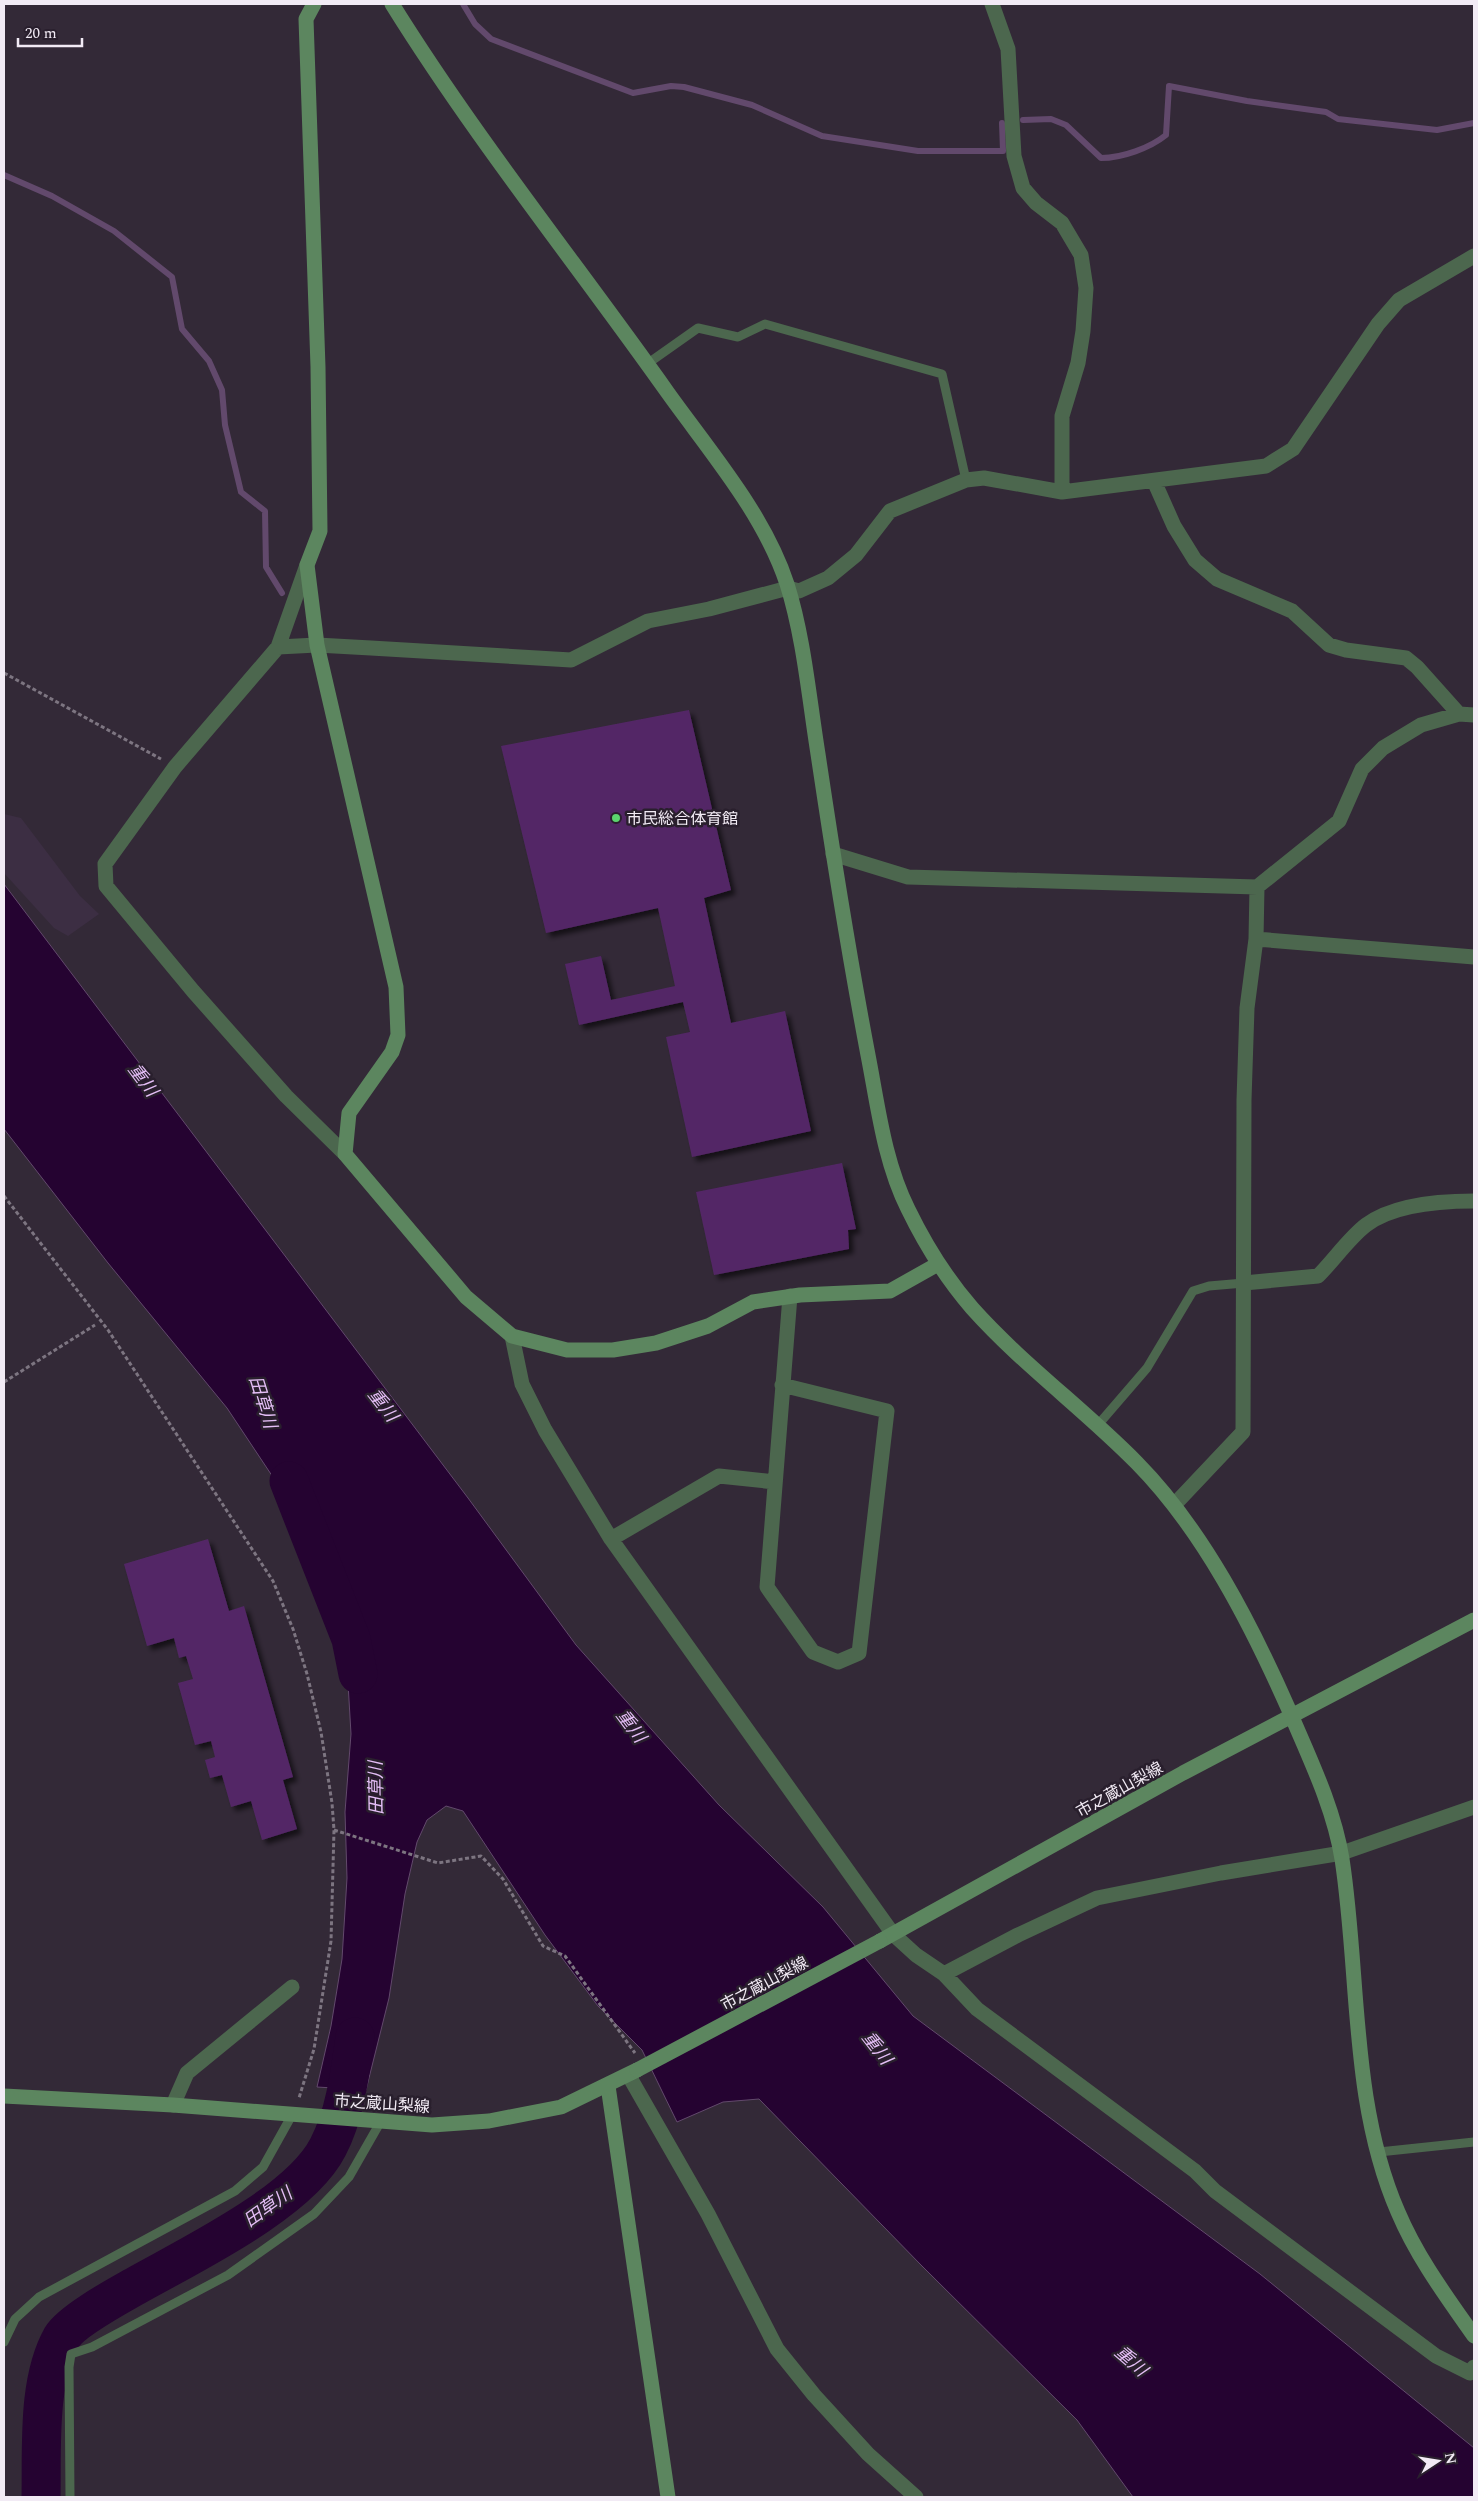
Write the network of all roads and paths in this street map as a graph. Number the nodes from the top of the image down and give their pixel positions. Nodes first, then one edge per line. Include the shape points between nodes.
1 (314, 4) edge
2 (392, 4) edge
3 (992, 4) edge
4 (1474, 256) edge
5 (647, 364) junction
6 (966, 480) junction
7 (1154, 481) junction
8 (1062, 492) junction
9 (307, 565) junction
10 (788, 588) junction
11 (317, 645) junction
12 (278, 647) junction
13 (4, 673) edge
14 (1459, 714) junction
15 (1474, 715) edge
16 (175, 767) junction
17 (833, 854) junction
18 (1257, 888) junction
19 (1256, 939) junction
20 (1474, 957) edge
21 (345, 1154) junction
22 (4, 1196) edge
23 (1474, 1201) edge
24 (938, 1264) junction
25 (1244, 1284) junction
26 (790, 1296) junction
27 (95, 1325) dead end
28 (512, 1336) junction
29 (4, 1382) edge
30 (782, 1385) junction
31 (1097, 1426) junction
32 (775, 1482) junction
33 (1174, 1504) junction
34 (611, 1539) junction
35 (1474, 1620) edge
36 (1292, 1717) junction
37 (1474, 1807) edge
38 (334, 1830) junction
39 (1342, 1854) junction
40 (886, 1938) junction
41 (944, 1974) junction
42 (292, 1987) dead end
43 (636, 2054) dead end
44 (633, 2073) junction
45 (608, 2086) junction
46 (4, 2096) edge
47 (173, 2105) junction
48 (296, 2115) junction
49 (376, 2120) junction
50 (1474, 2142) edge
51 (1379, 2152) junction
52 (1474, 2336) edge
53 (4, 2342) edge
54 (1474, 2368) edge
55 (70, 2497) edge
56 (668, 2497) edge
57 (916, 2497) edge

1 - 9 street via 306,19 320,531
2 - 5 street via 491,151
3 - 8 street via 1008,49 1014,156 1023,188 1062,223 1081,255 1086,288 1078,363 1062,416
4 - 7 street via 1399,300 1378,324 1293,449 1266,466
5 - 6 lane via 698,328 738,337 765,324 942,374
5 - 10 street via 746,504 776,556
6 - 8 street via 984,478
6 - 10 street via 890,511 856,555 828,578 799,592
7 - 8 street
7 - 14 street via 1174,526 1195,560 1217,579 1292,612 1329,645 1406,658
9 - 11 street
9 - 12 street
10 - 11 street via 648,621 571,660
10 - 17 street via 801,646
11 - 12 street
11 - 21 street via 396,988 398,1035 392,1052 349,1113
12 - 16 street
13 - 16 path
14 - 15 street
14 - 18 street via 1421,725 1384,748 1362,769 1339,821
16 - 21 street via 105,864 106,886 286,1096
17 - 18 street via 908,877
17 - 24 street via 888,1156 902,1198
18 - 19 street
19 - 20 street
19 - 25 street via 1247,1008
21 - 28 street via 466,1297
22 - 38 path via 108,1330 273,1581 307,1674 321,1732
23 - 25 street via 1438,1201 1386,1214 1366,1225 1318,1276
24 - 26 street via 890,1291
24 - 31 street via 994,1331
25 - 31 lane via 1210,1286 1193,1292 1148,1368
25 - 33 street via 1243,1432
26 - 28 street via 753,1302 708,1326 656,1343 614,1350 567,1350
26 - 30 street
27 - 29 path
28 - 34 street via 522,1384 545,1430
30 - 32 street
30 - 32 street via 887,1411 859,1653 838,1662 813,1652 767,1587
31 - 33 street via 1135,1460
32 - 34 street via 720,1476
33 - 36 street via 1210,1558 1267,1660
34 - 40 street
35 - 36 street, 市之蔵山梨線
36 - 39 street via 1323,1792
36 - 40 street, 市之蔵山梨線 via 1183,1773
37 - 39 street
38 - 43 path via 438,1863 481,1856 503,1878 544,1946 565,1956
38 - 48 path via 331,1941 314,2049
39 - 41 street via 1222,1873 1097,1898
39 - 51 street via 1364,2078
40 - 41 street
40 - 44 street, 市之蔵山梨線, bridge
41 - 54 street via 977,2009 1436,2356 1470,2373
42 - 47 street via 188,2074
44 - 45 street, 市之蔵山梨線
44 - 57 street via 777,2349 868,2454
45 - 49 street, 市之蔵山梨線 via 561,2107 489,2120 432,2125
45 - 56 street
46 - 47 street, 市之蔵山梨線
47 - 48 street, 市之蔵山梨線
48 - 49 street, 市之蔵山梨線
48 - 53 lane via 263,2167 235,2191 39,2296 15,2319
49 - 55 lane via 350,2177 314,2214 228,2275 92,2347 71,2354
50 - 51 lane
51 - 52 street via 1396,2209 1427,2269

